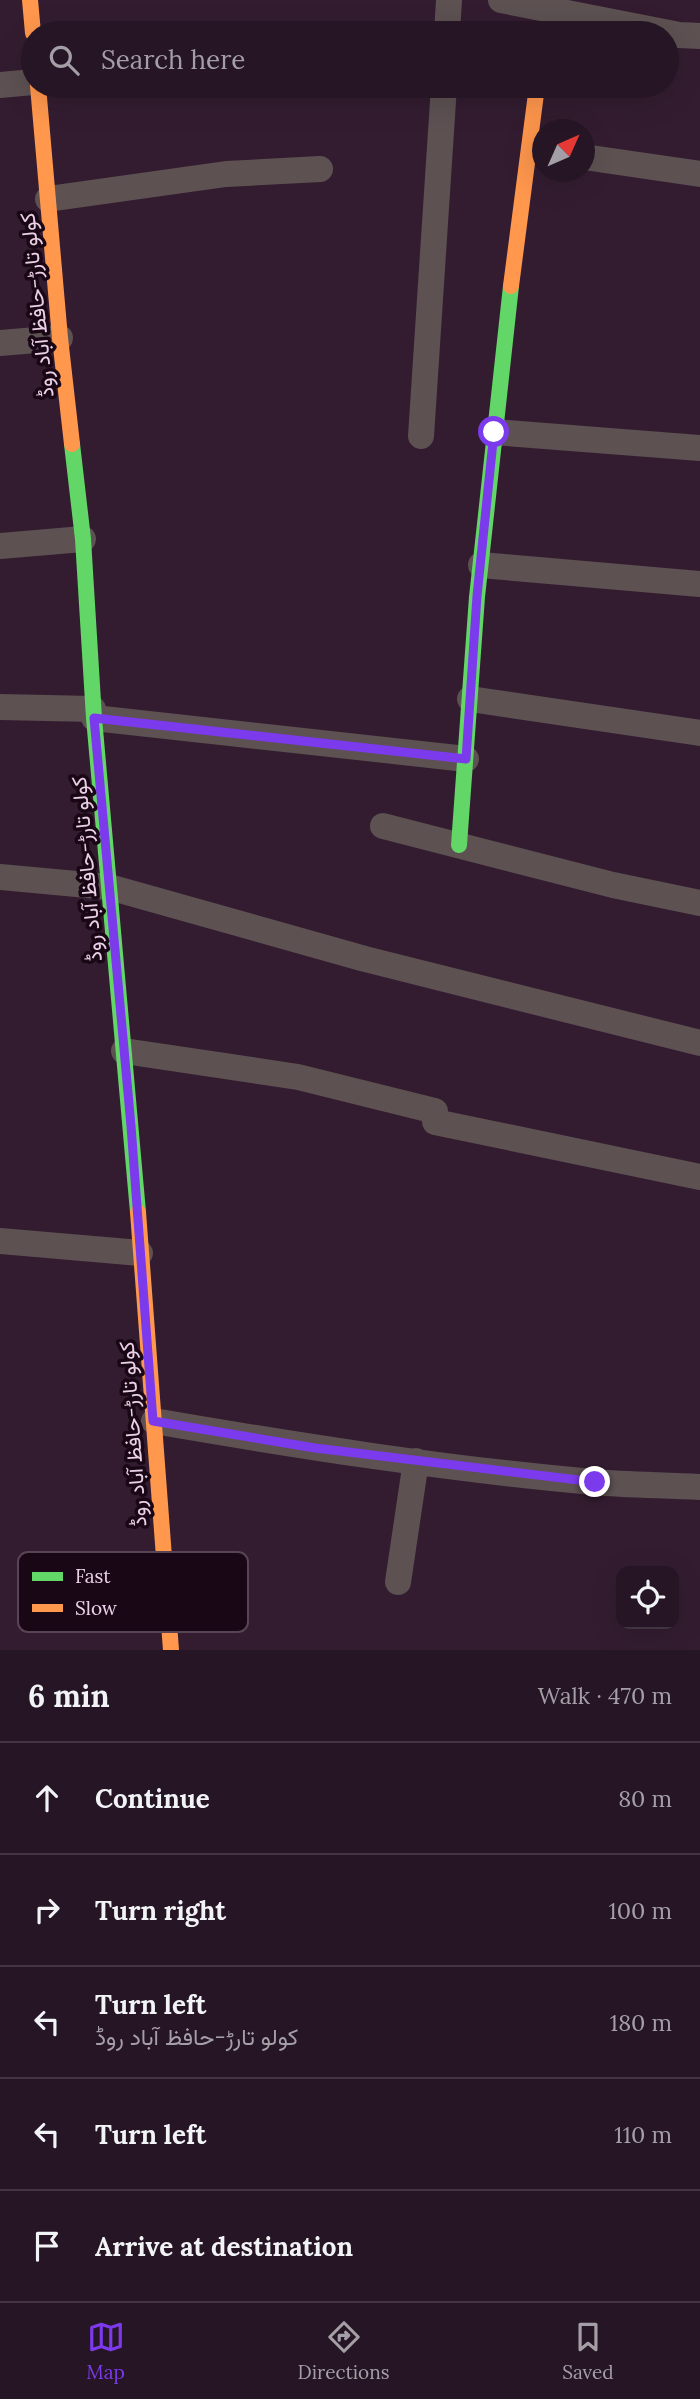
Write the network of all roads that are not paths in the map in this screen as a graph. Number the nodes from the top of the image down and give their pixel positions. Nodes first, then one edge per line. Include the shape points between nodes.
1 (30, 0) edge
2 (449, 0) edge
3 (501, 0) edge
4 (546, 14) edge
5 (32, 21) edge
6 (448, 21) edge
7 (593, 21) edge
8 (679, 34) edge
9 (700, 36) edge
10 (21, 83) edge
11 (0, 85) edge
12 (39, 98) edge
13 (443, 98) edge
14 (537, 98) edge
15 (536, 119) edge
16 (595, 159) edge
17 (320, 169) dead end
18 (532, 172) edge
19 (700, 174) edge
20 (48, 199) junction
21 (60, 338) junction
22 (0, 343) edge
23 (494, 432) junction
24 (421, 436) dead end
25 (700, 448) edge
26 (83, 539) junction
27 (0, 546) edge
28 (481, 565) junction
29 (700, 584) edge
30 (470, 699) junction
31 (0, 707) edge
32 (94, 714) junction
33 (700, 733) edge
34 (466, 759) junction
35 (383, 826) dead end
36 (459, 845) junction
37 (0, 877) edge
38 (109, 887) junction
39 (700, 903) edge
40 (700, 1043) edge
41 (124, 1051) junction
42 (700, 1177) edge
43 (0, 1241) edge
44 (140, 1253) junction
45 (153, 1421) junction
46 (416, 1461) junction
47 (700, 1487) edge
48 (163, 1552) edge
49 (398, 1582) dead end
50 (170, 1632) edge
51 (171, 1650) edge

1 - 5 main road
2 - 6 street
3 - 4 street
4 - 7 street
8 - 9 street
10 - 11 street
12 - 20 main road, کولو تارڑ-حافظ آباد روڈ
13 - 24 street
14 - 15 main road
16 - 19 street
17 - 20 street via 226,174
18 - 23 main road via 508,307
20 - 21 main road, کولو تارڑ-حافظ آباد روڈ
21 - 22 street
21 - 26 main road, کولو تارڑ-حافظ آباد روڈ
23 - 25 street
23 - 28 main road
26 - 27 street
26 - 32 main road, کولو تارڑ-حافظ آباد روڈ
28 - 29 street
28 - 30 main road
30 - 33 street
30 - 34 main road
31 - 32 street
32 - 34 street
32 - 38 main road, کولو تارڑ-حافظ آباد روڈ
34 - 36 main road
35 - 36 street
36 - 39 street
37 - 38 street
38 - 40 street via 365,959
38 - 41 main road, کولو تارڑ-حافظ آباد روڈ
41 - 42 street via 299,1077 435,1111 435,1122
41 - 44 main road, کولو تارڑ-حافظ آباد روڈ
43 - 44 street
44 - 45 main road, کولو تارڑ-حافظ آباد روڈ
45 - 46 street
45 - 48 main road, کولو تارڑ-حافظ آباد روڈ
46 - 47 street via 595,1482
46 - 49 street
50 - 51 main road, کولو تارڑ-حافظ آباد روڈ

